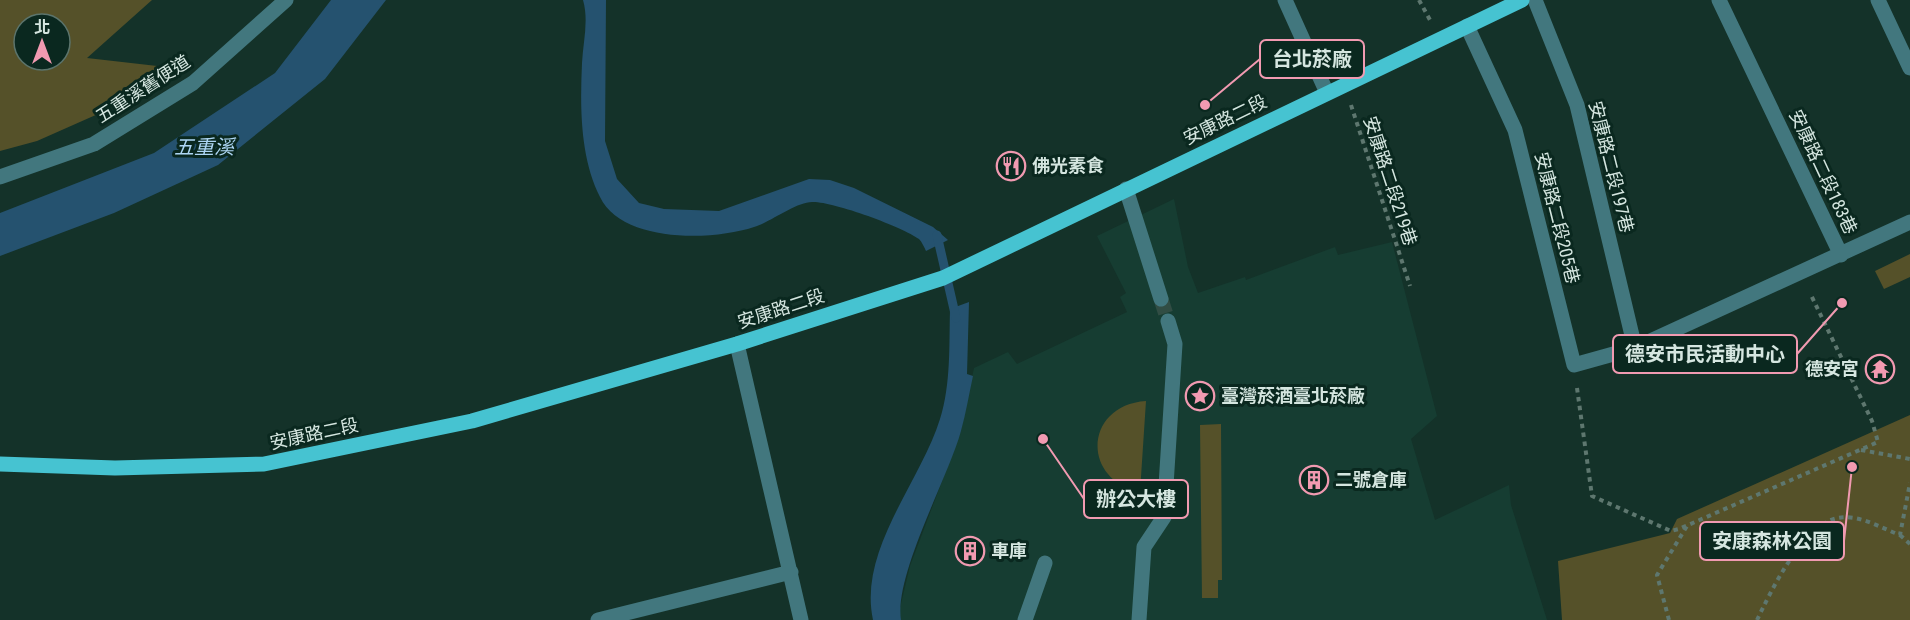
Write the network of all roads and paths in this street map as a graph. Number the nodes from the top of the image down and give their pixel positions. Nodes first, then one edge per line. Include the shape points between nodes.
1 (286, 0) edge
2 (1285, 0) edge
3 (1522, 0) edge
4 (1535, 0) edge
5 (1719, 0) edge
6 (1878, 0) edge
7 (1467, 26) junction
8 (1910, 68) edge
9 (1345, 84) junction
10 (1327, 93) junction
11 (0, 177) edge
12 (1126, 189) junction
13 (1910, 222) edge
14 (1841, 255) junction
15 (1800, 274) junction
16 (1410, 286) dead end
17 (1161, 299) tunnel mouth
18 (1168, 321) tunnel mouth
19 (737, 344) junction
20 (1635, 348) junction
21 (1574, 365) junction
22 (1861, 450) junction
23 (1910, 459) edge
24 (0, 464) edge
25 (1910, 483) edge
26 (1687, 525) junction
27 (1900, 535) junction
28 (1910, 543) edge
29 (1045, 563) dead end
30 (791, 572) junction
31 (598, 620) edge
32 (801, 620) edge
33 (1025, 620) edge
34 (1139, 620) edge
35 (1669, 620) edge
36 (1757, 620) edge

1 - 11 street, 五重溪舊便道 via 193,84 94,144
2 - 10 street
3 - 7 main road, 安康路二段
4 - 20 street, 安康路二段197巷 via 1577,105
5 - 14 street, 安康路二段183巷
6 - 8 street
7 - 9 main road, 安康路二段
7 - 21 street, 安康路二段205巷 via 1515,130
9 - 10 main road, 安康路二段
9 - 16 path, 安康路二段219巷
10 - 12 main road, 安康路二段
12 - 17 street
12 - 19 main road, 安康路二段 via 943,278
13 - 14 street
14 - 15 street, 安康路二段183巷
15 - 20 street, 安康路二段183巷
15 - 22 path via 1872,421 1878,442
18 - 34 street via 1175,344 1164,517 1144,547
19 - 24 main road, 安康路二段 via 472,421 264,464 115,468
19 - 30 street
20 - 21 street
21 - 26 path via 1592,496 1671,531
22 - 23 path
22 - 26 path
25 - 27 path
26 - 35 path via 1657,575
27 - 28 path
27 - 36 path via 1858,518 1837,518 1812,532 1775,584
29 - 33 street
30 - 31 street
30 - 32 street

